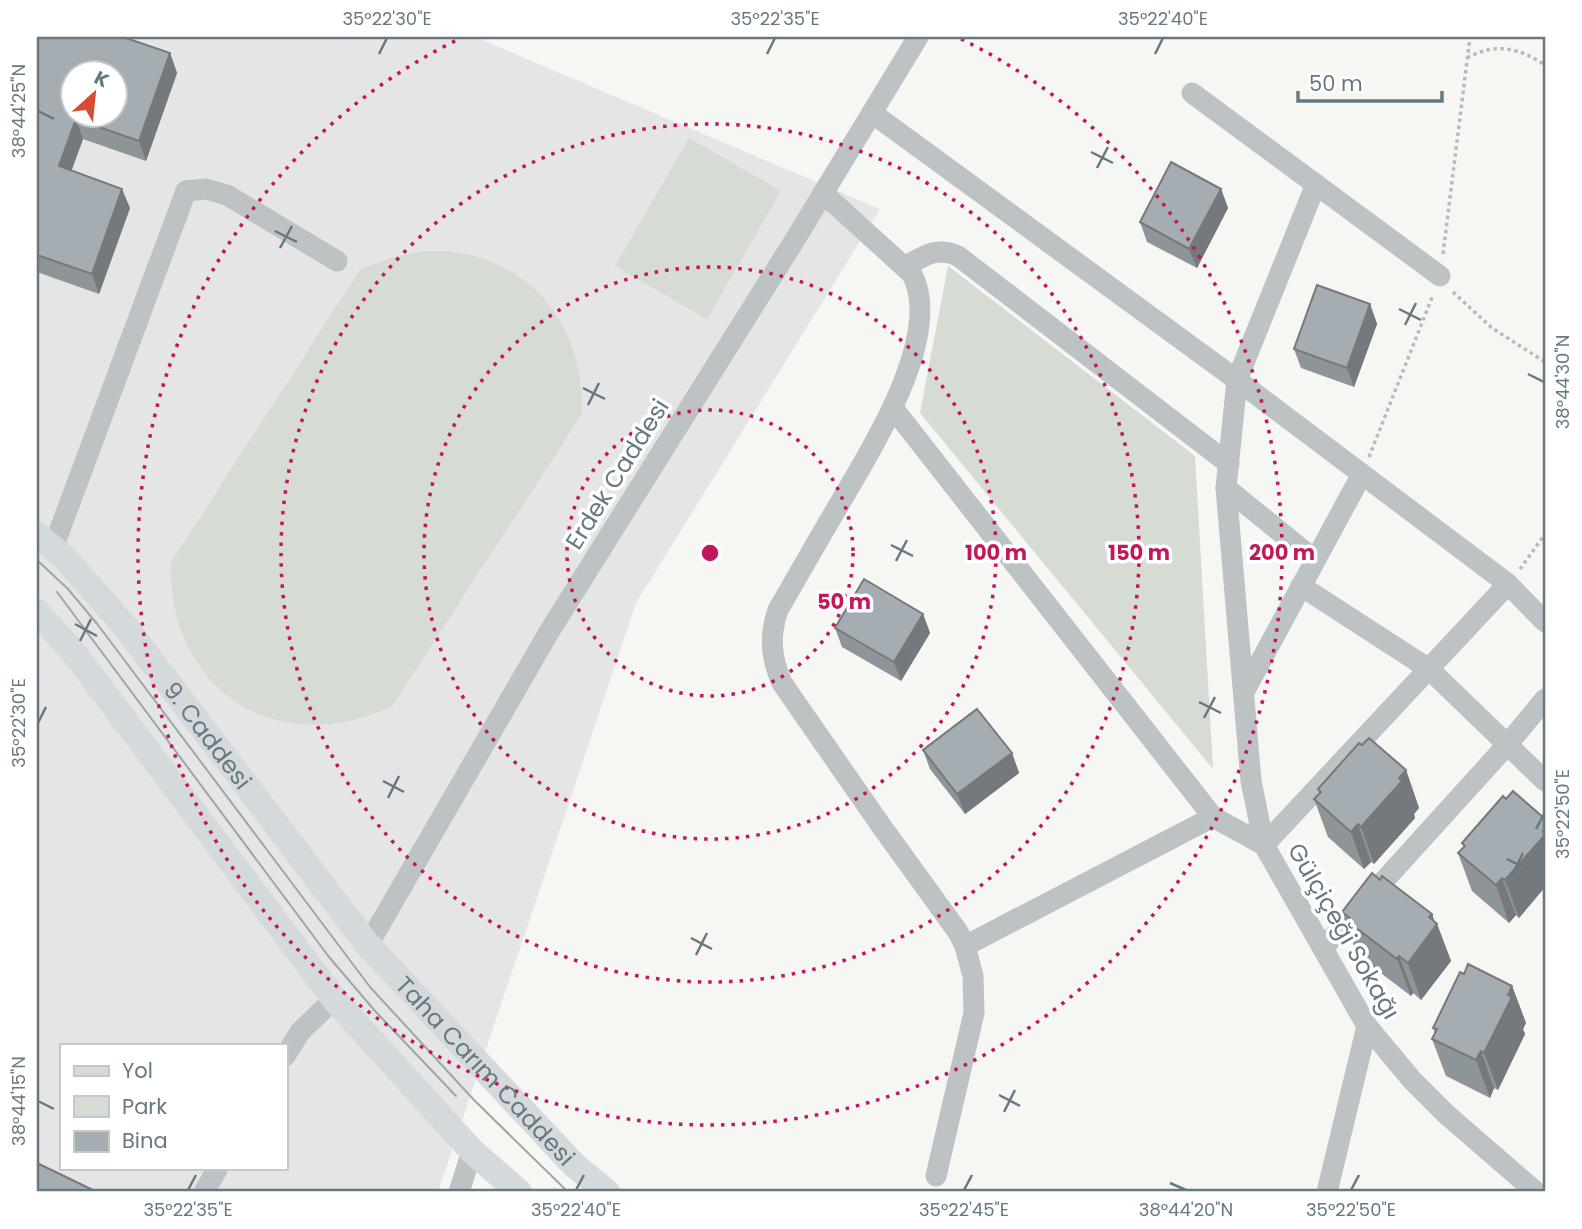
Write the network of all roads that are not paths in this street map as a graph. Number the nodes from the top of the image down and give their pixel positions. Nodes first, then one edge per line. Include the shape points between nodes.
1 (918, 37) edge
2 (1192, 93) dead end
3 (872, 113) junction
4 (1316, 184) junction
5 (823, 194) junction
6 (337, 261) dead end
7 (906, 266) junction
8 (1440, 276) road end
9 (1237, 380) junction
10 (893, 408) junction
11 (1229, 464) junction
12 (1362, 474) junction
13 (1227, 488) junction
14 (45, 541) edge
15 (1315, 560) junction
16 (1508, 584) junction
17 (1301, 586) junction
18 (37, 612) edge
19 (1545, 622) edge
20 (1429, 668) junction
21 (1244, 692) junction
22 (1545, 699) edge
23 (1507, 745) junction
24 (1545, 782) edge
25 (1213, 817) junction
26 (1264, 845) junction
27 (368, 944) junction
28 (965, 946) junction
29 (1323, 948) junction
30 (334, 999) junction
31 (1367, 1026) junction
32 (287, 1053) edge
33 (472, 1151) junction
34 (217, 1170) edge
35 (936, 1176) dead end
36 (204, 1192) edge
37 (459, 1192) edge
38 (519, 1192) edge
39 (607, 1192) edge
40 (1328, 1192) edge
41 (1536, 1192) edge

1 - 3 street, Erdek Caddesi
2 - 4 street
3 - 5 street, Erdek Caddesi
3 - 9 street
4 - 8 street
4 - 9 street, Gülçiçeği Sokağı
5 - 7 street
5 - 27 street, Erdek Caddesi via 549,632
6 - 14 street via 227,195 206,188 186,191
7 - 10 street via 917,283 920,309 911,361
7 - 11 street via 935,251 958,256
9 - 11 street, Gülçiçeği Sokağı
9 - 12 street
10 - 25 street
10 - 28 street via 778,610 773,660 782,683
11 - 13 street, Gülçiçeği Sokağı
12 - 15 street
12 - 16 street
13 - 15 street
13 - 21 street, Gülçiçeği Sokağı
14 - 27 main road, 9. Caddesi via 64,556 124,625
15 - 17 street
16 - 19 street
16 - 20 street
17 - 20 street
17 - 21 street
18 - 30 main road via 75,654
20 - 23 street
20 - 26 street
21 - 26 street, Gülçiçeği Sokağı via 1251,781
22 - 23 street
23 - 24 street
23 - 29 street
25 - 26 street
25 - 28 street
26 - 29 street, Gülçiçeği Sokağı
27 - 39 main road, Taha Carım Caddesi via 574,1165
28 - 35 street via 973,976 974,1013
29 - 31 street, Gülçiçeği Sokağı
30 - 32 street via 300,1032
30 - 33 main road
31 - 40 street
31 - 41 street, Gülçiçeği Sokağı via 1446,1114
33 - 37 street
33 - 38 main road
34 - 36 street

